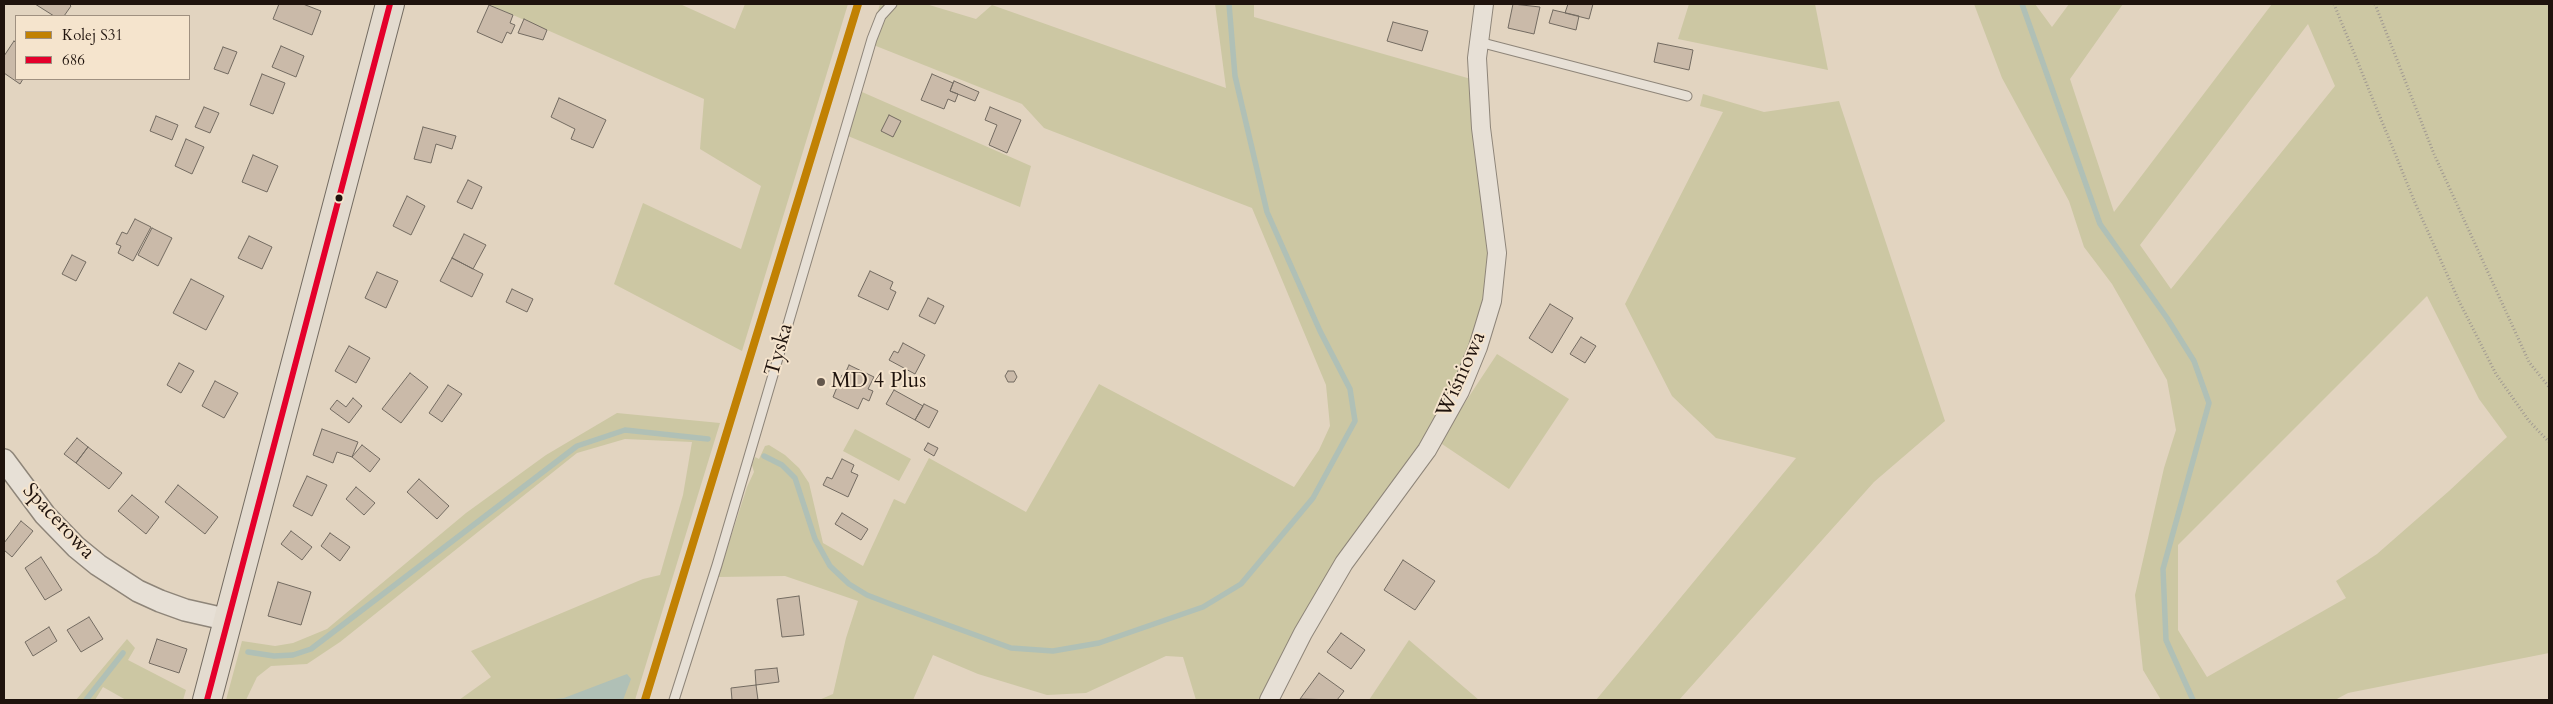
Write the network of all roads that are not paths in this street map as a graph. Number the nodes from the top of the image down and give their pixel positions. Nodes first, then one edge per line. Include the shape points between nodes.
1 (390, 4) edge
2 (892, 4) edge
3 (1484, 4) edge
4 (1479, 42) junction
5 (1687, 96) dead end
6 (4, 460) edge
7 (229, 620) junction
8 (207, 700) edge
9 (674, 700) edge
10 (1269, 700) edge

1 - 7 main road
2 - 9 lane, Tyska via 881,16 872,39
3 - 4 street, Wiśniowa
4 - 5 lane
4 - 10 street, Wiśniowa via 1481,128 1497,253 1492,301 1478,347 1460,391 1427,450 1344,563
6 - 7 street, Spacerowa via 53,524 98,565 160,601
7 - 8 main road

